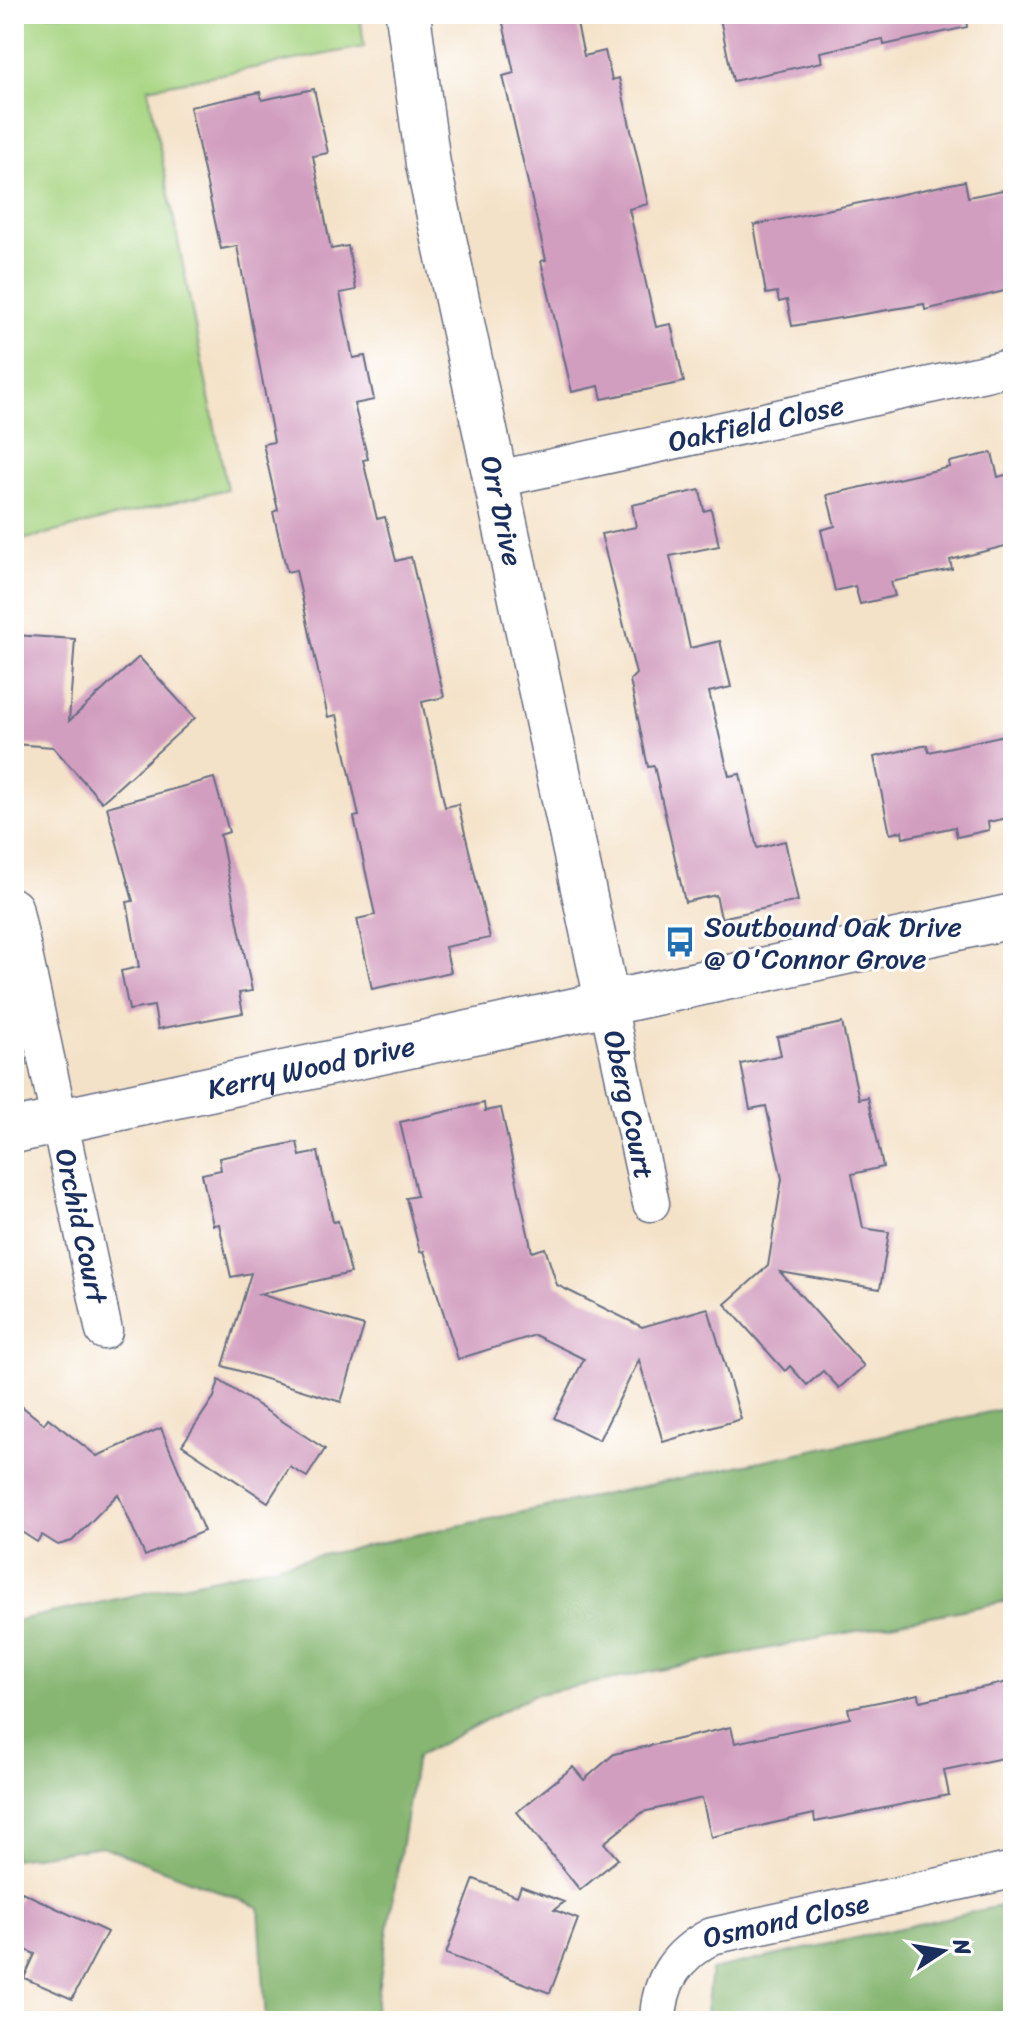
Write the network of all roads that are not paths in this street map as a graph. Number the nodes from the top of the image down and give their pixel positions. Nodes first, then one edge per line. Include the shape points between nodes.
1 (408, 14) edge
2 (1013, 367) edge
3 (498, 479) junction
4 (14, 907) edge
5 (1013, 916) edge
6 (608, 1005) junction
7 (59, 1121) junction
8 (14, 1131) edge
9 (651, 1203) dead end
10 (104, 1331) dead end
11 (1013, 1870) edge
12 (658, 2021) edge

1 - 3 street, Orr Drive via 428,164
2 - 3 street, Oakfield Close
3 - 6 street, Orr Drive
4 - 7 street, Orchid Court
5 - 6 street, Kerry Wood Drive
6 - 7 street, Kerry Wood Drive
6 - 9 street, Oberg Court
7 - 8 street, Kerry Wood Drive
7 - 10 street, Orchid Court
11 - 12 street, Osmond Close via 712,1936 695,1945 666,1975

